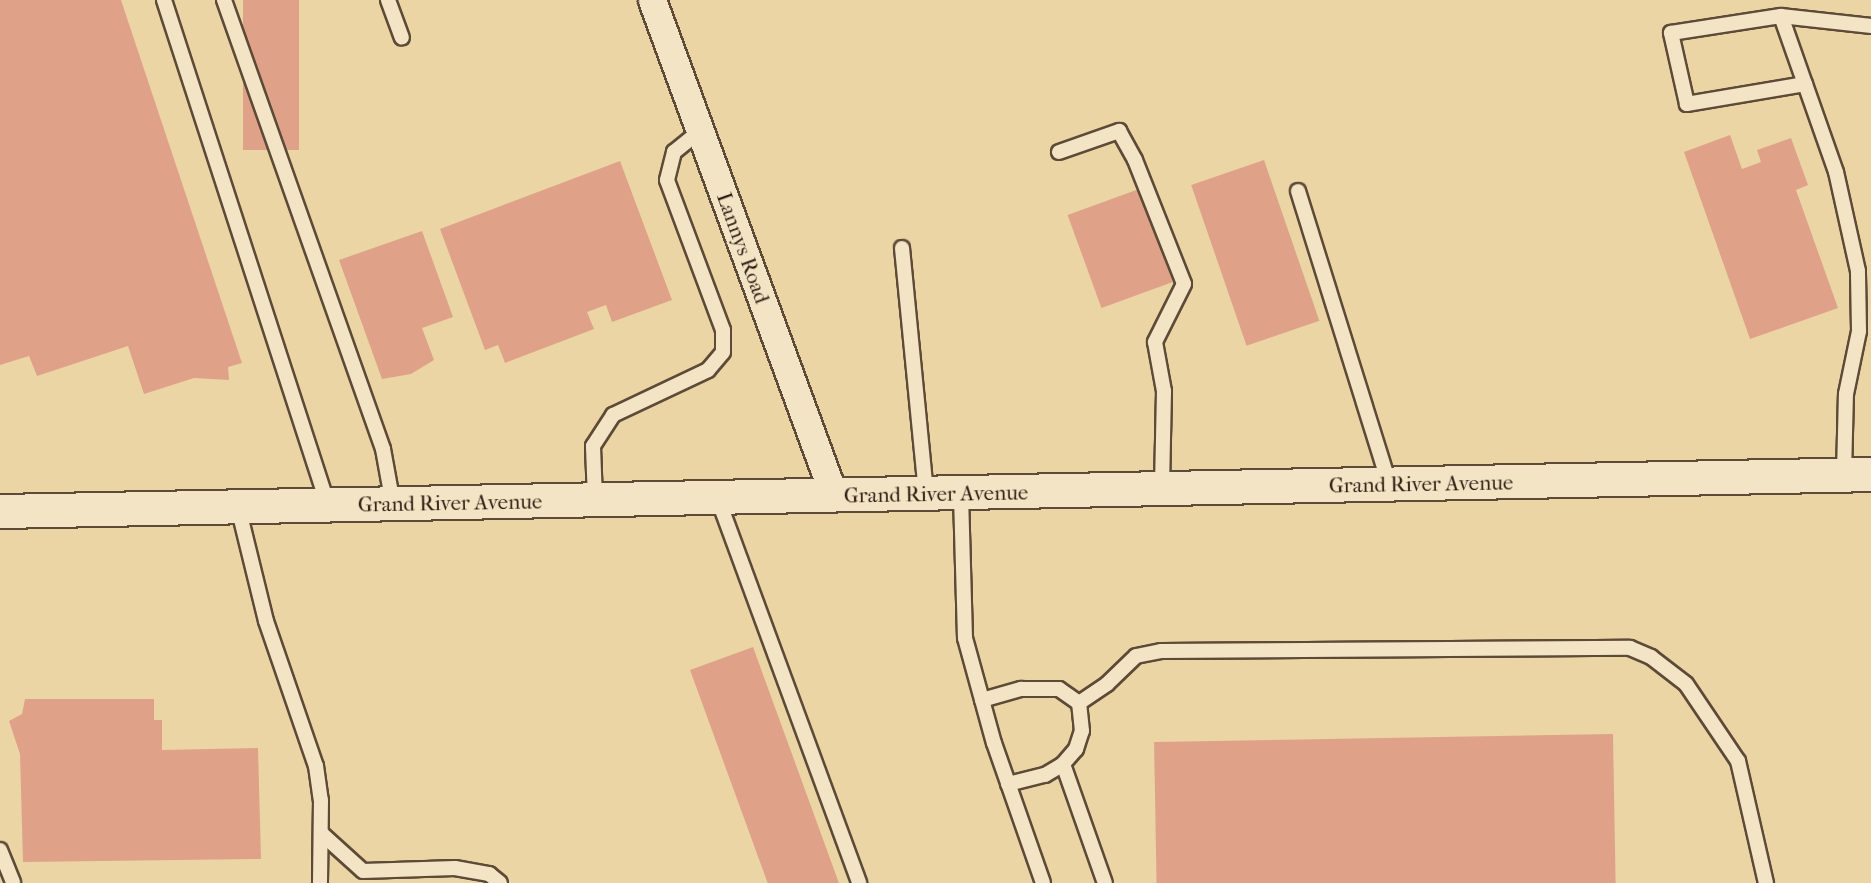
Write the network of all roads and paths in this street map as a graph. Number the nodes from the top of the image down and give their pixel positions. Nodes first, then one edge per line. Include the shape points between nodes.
1 (164, 0) edge
2 (224, 0) edge
3 (388, 0) edge
4 (652, 0) edge
5 (1781, 16) junction
6 (1871, 27) edge
7 (402, 38) dead end
8 (1805, 84) junction
9 (700, 131) junction
10 (1059, 152) dead end
11 (1298, 191) dead end
12 (902, 248) dead end
13 (1857, 474) edge
14 (1389, 484) junction
15 (1162, 490) junction
16 (926, 495) junction
17 (961, 495) junction
18 (834, 496) junction
19 (717, 499) junction
20 (595, 501) junction
21 (393, 504) junction
22 (328, 505) junction
23 (238, 507) junction
24 (0, 511) edge
25 (982, 700) junction
26 (1079, 702) junction
27 (1064, 764) junction
28 (1008, 784) junction
29 (322, 834) junction
30 (0, 850) edge
31 (14, 883) edge
32 (320, 883) edge
33 (500, 883) edge
34 (859, 883) edge
35 (1043, 883) edge
36 (1105, 883) edge
37 (1766, 883) edge

1 - 22 lane
2 - 21 lane via 383,449
3 - 7 lane
4 - 9 street, Lannys Road
5 - 6 lane
5 - 8 lane
5 - 8 lane via 1671,33 1687,104
8 - 13 lane via 1836,172 1858,271 1859,331 1846,394
9 - 18 street, Lannys Road
9 - 20 lane via 674,152 667,180 723,330 723,352 708,370 613,415 593,446
10 - 15 lane via 1119,131 1135,160 1184,284 1155,342 1164,391
11 - 14 lane
12 - 16 lane
13 - 14 main road, Grand River Avenue
14 - 15 main road, Grand River Avenue
15 - 17 main road, Grand River Avenue
16 - 17 main road, Grand River Avenue
16 - 18 main road, Grand River Avenue
17 - 25 lane via 965,638
18 - 19 main road, Grand River Avenue
19 - 20 main road, Grand River Avenue
19 - 34 lane
20 - 21 main road, Grand River Avenue
21 - 22 main road, Grand River Avenue
22 - 23 main road, Grand River Avenue
23 - 24 main road, Grand River Avenue
23 - 29 lane via 266,621 316,766
25 - 26 lane via 1021,689 1059,689
25 - 28 lane
26 - 27 lane via 1082,731 1076,749
26 - 37 lane via 1107,684 1136,656 1161,651 1630,648 1651,657 1686,684 1738,761
27 - 28 lane via 1045,775
27 - 36 lane
28 - 35 lane
29 - 32 lane
29 - 33 lane via 363,871 455,868 489,874
30 - 31 lane

